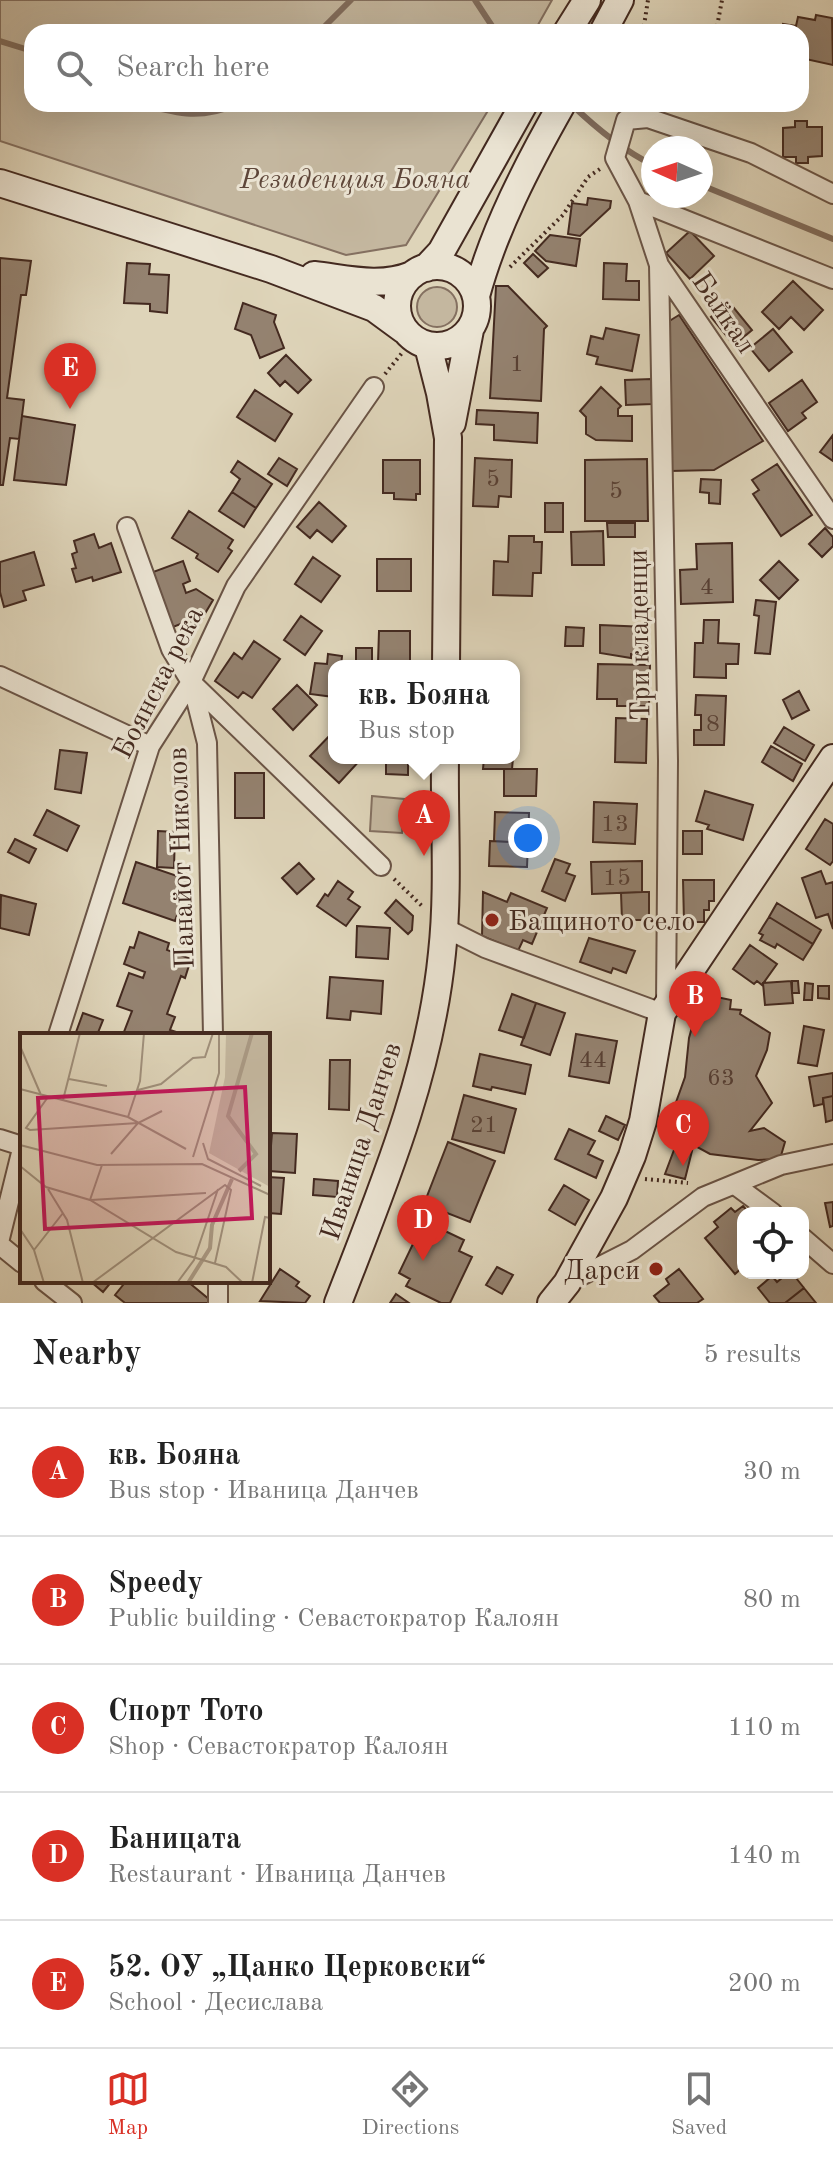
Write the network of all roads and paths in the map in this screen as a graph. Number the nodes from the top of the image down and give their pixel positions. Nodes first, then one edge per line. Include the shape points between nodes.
1 (620, 0) edge
2 (648, 0) edge
3 (722, 0) edge
4 (607, 24) edge
5 (644, 24) edge
6 (718, 24) edge
7 (519, 112) edge
8 (557, 112) edge
9 (615, 158) junction
10 (0, 183) edge
11 (833, 194) edge
12 (638, 201) junction
13 (659, 265) junction
14 (511, 268) dead end
15 (271, 269) junction
16 (419, 271) junction
17 (833, 279) edge
18 (476, 296) junction
19 (470, 330) junction
20 (413, 341) junction
21 (374, 387) joint
22 (448, 438) junction
23 (833, 519) edge
24 (127, 527) dead end
25 (446, 660) edge
26 (0, 676) edge
27 (191, 682) junction
28 (150, 746) junction
29 (833, 758) edge
30 (445, 764) edge
31 (381, 866) joint
32 (443, 927) junction
33 (664, 1009) junction
34 (59, 1033) edge
35 (213, 1033) edge
36 (0, 1139) edge
37 (20, 1147) edge
38 (833, 1154) edge
39 (20, 1156) edge
40 (659, 1181) dead end
41 (676, 1182) dead end
42 (735, 1185) junction
43 (765, 1207) edge
44 (0, 1238) edge
45 (809, 1243) edge
46 (0, 1245) edge
47 (20, 1261) edge
48 (833, 1264) edge
49 (47, 1283) edge
50 (559, 1293) edge
51 (72, 1303) edge
52 (338, 1303) edge

1 - 4 main road
2 - 5 path
3 - 6 path
7 - 16 main road via 441,252
8 - 18 main road via 488,256
9 - 11 street via 626,120 648,118 751,153
9 - 12 street, Байкал
9 - 14 path via 588,177 563,215
10 - 15 main road
12 - 13 street, Байкал
12 - 17 street
13 - 23 street, Байкал
13 - 33 street, Три кладенци via 668,761
15 - 16 main road via 381,283
15 - 20 main road via 374,308
16 - 18 main road via 447,267 470,283
16 - 20 main road via 398,295 398,317
18 - 19 main road
19 - 20 main road via 450,344
19 - 22 main road
20 - 21 path
20 - 22 main road
21 - 27 street, Боянска река via 236,586
22 - 25 main road
24 - 27 street via 171,649
26 - 28 street
27 - 28 street, Боянска река
27 - 31 street
27 - 35 street, Панайот Николов via 207,743
28 - 34 street, Боянска река
29 - 33 main road
30 - 32 main road, Иваница Данчев
31 - 32 path
32 - 33 street via 485,948
32 - 52 main road, Иваница Данчев via 428,1043 396,1153
33 - 50 main road via 632,1156
36 - 37 street
38 - 42 street via 781,1165
39 - 44 street
40 - 41 path
42 - 43 street
42 - 50 street via 703,1197 632,1250
45 - 48 street
46 - 47 street
49 - 51 street

